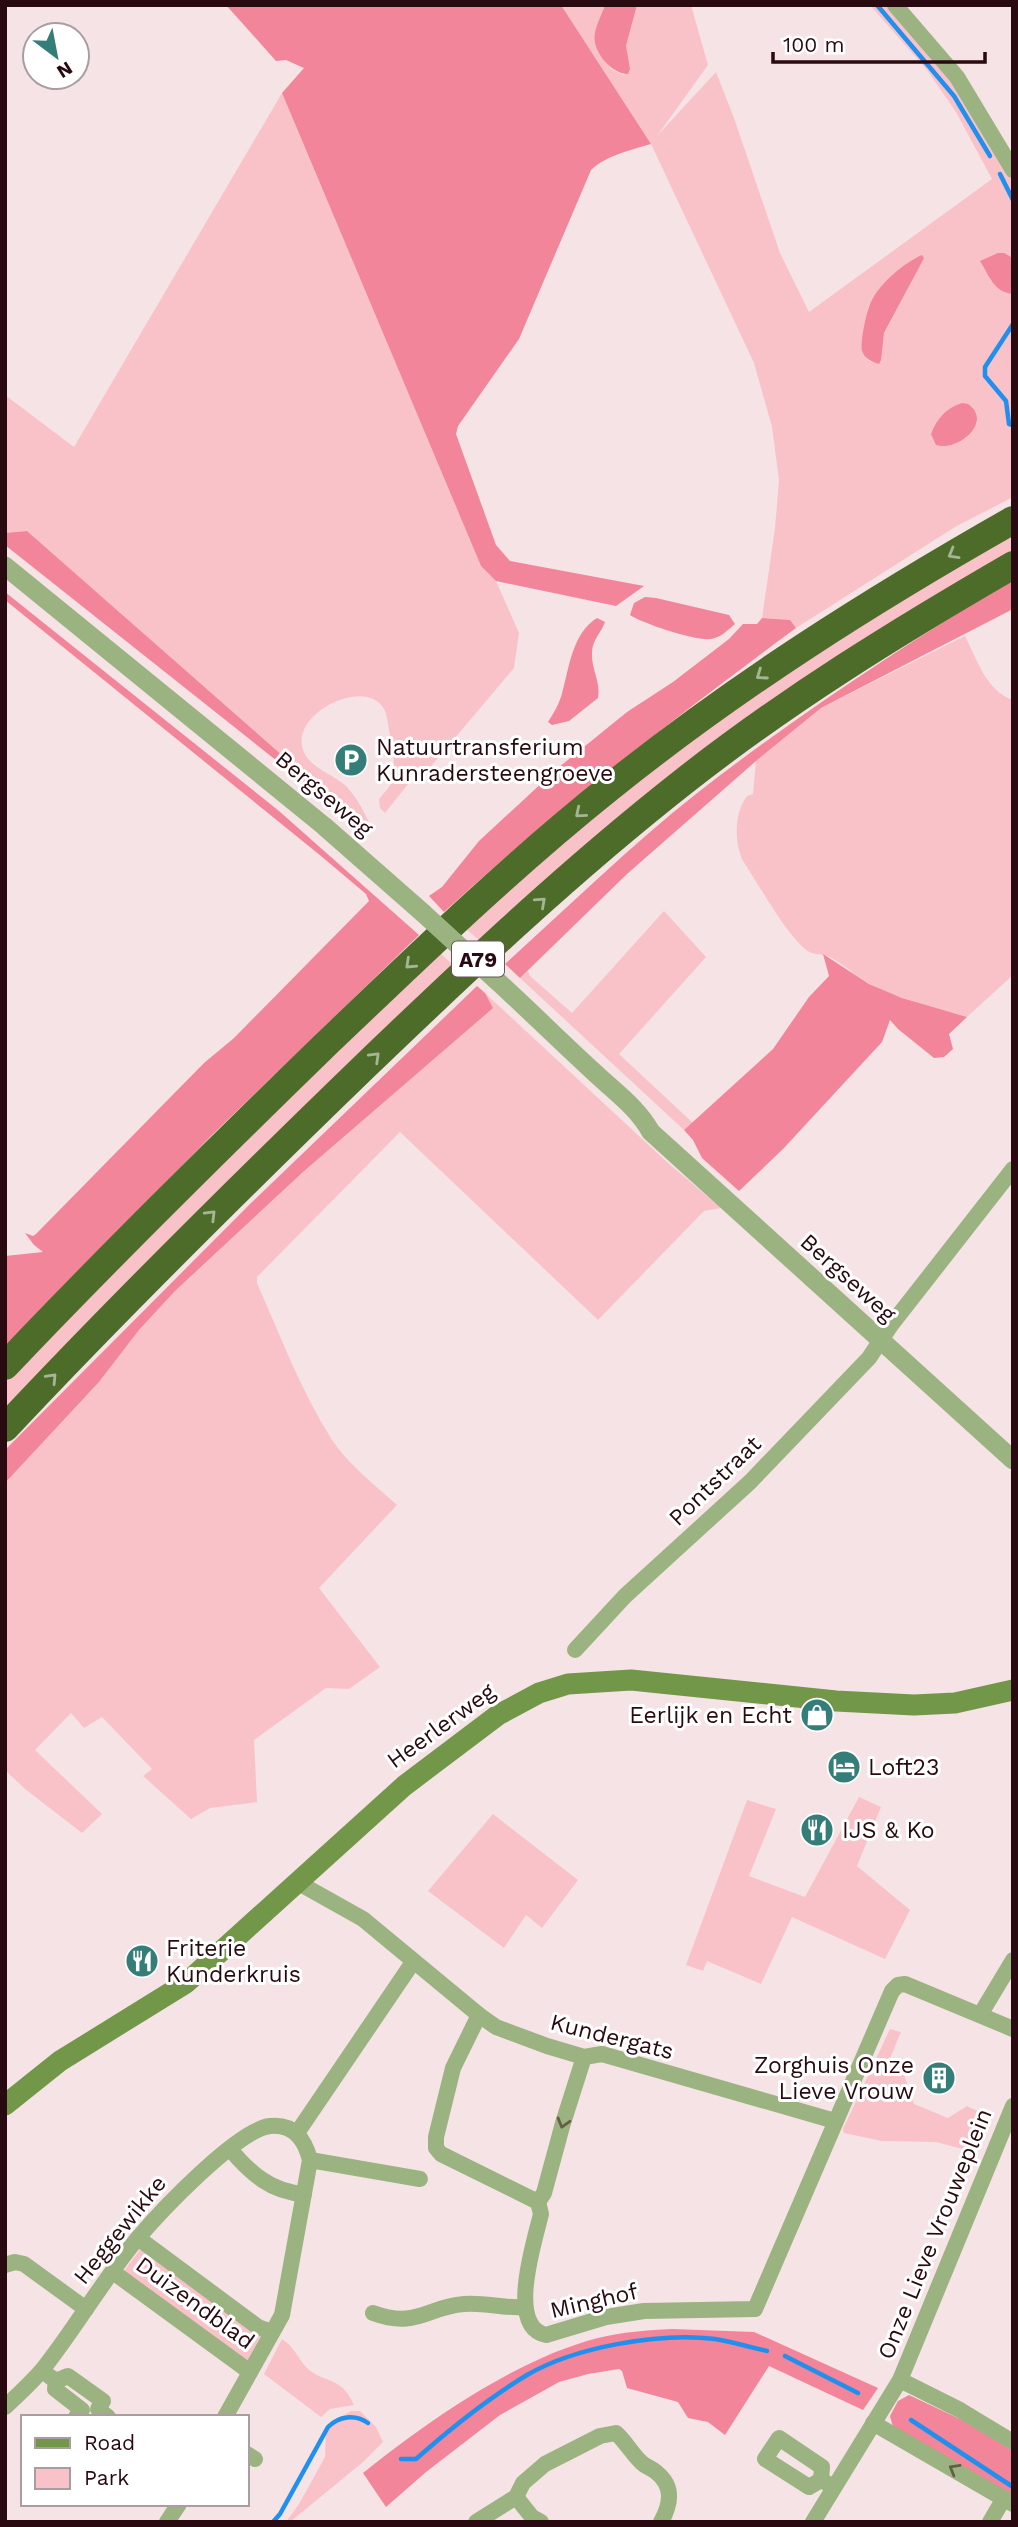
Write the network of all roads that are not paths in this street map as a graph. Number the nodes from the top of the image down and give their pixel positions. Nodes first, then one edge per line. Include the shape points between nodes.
1 (895, 5) edge
2 (1013, 170) edge
3 (1013, 520) edge
4 (1013, 565) edge
5 (5, 566) edge
6 (1011, 1175) edge
7 (879, 1340) junction
8 (5, 1366) edge
9 (5, 1428) edge
10 (1013, 1460) edge
11 (575, 1650) dead end
12 (1013, 1690) edge
13 (297, 1882) junction
14 (1013, 1959) edge
15 (413, 1962) junction
16 (479, 2015) junction
17 (980, 2015) junction
18 (1013, 2029) edge
19 (584, 2057) junction
20 (5, 2105) edge
21 (1013, 2106) edge
22 (835, 2121) junction
23 (297, 2133) junction
24 (997, 2147) junction
25 (230, 2149) junction
26 (1013, 2153) edge
27 (310, 2160) junction
28 (420, 2179) dead end
29 (304, 2194) junction
30 (538, 2202) junction
31 (138, 2238) junction
32 (5, 2265) edge
33 (113, 2272) junction
34 (525, 2307) junction
35 (86, 2309) junction
36 (373, 2313) dead end
37 (272, 2332) junction
38 (41, 2370) junction
39 (250, 2372) junction
40 (900, 2380) junction
41 (56, 2381) junction
42 (8, 2401) edge
43 (78, 2415) edge
44 (106, 2415) edge
45 (226, 2415) edge
46 (873, 2423) junction
47 (1013, 2442) edge
48 (516, 2497) junction
49 (1009, 2501) edge
50 (178, 2506) edge
51 (167, 2522) edge
52 (476, 2522) edge
53 (541, 2522) edge
54 (661, 2522) edge
55 (813, 2522) edge
56 (990, 2522) edge

1 - 2 street via 957,78
3 -> 8 highway, A79 via 830,628 719,704 598,797 354,1018
9 -> 4 highway, A79 via 252,1175 563,882 684,782 800,697
5 - 7 street, Bergseweg, bridge via 324,825 610,1084 651,1132
6 - 7 street, Pontstraat
7 - 10 street, Bergseweg
7 - 11 street, Pontstraat via 869,1358 750,1482 625,1597
12 - 13 main road, Heerlerweg via 955,1703 914,1705 631,1680 554,1688 519,1702 465,1739 384,1802
13 - 15 street, Kundergats via 363,1919
13 - 20 main road, Heerlerweg via 186,1983 67,2056
14 - 17 street
15 - 16 street, Kundergats
15 - 23 street
16 - 19 street, Kundergats via 496,2026
16 - 30 street via 450,2077 436,2148
17 - 18 street
17 - 22 street via 898,1985
19 - 22 street, Kundergats via 601,2054
19 -> 30 street, Minghof
21 - 24 street, Onze Lieve Vrouweplein
22 - 34 street, Minghof via 755,2309 644,2311 546,2335 535,2330
23 - 25 street, Heggewikke via 269,2126
23 - 27 street
24 - 26 street
24 - 40 street, Onze Lieve Vrouweplein
25 - 29 street via 267,2184
25 - 31 street, Heggewikke via 189,2181
27 - 28 street
27 - 29 street
29 - 37 street via 282,2315
30 - 34 street, Minghof via 541,2214 524,2284
31 - 33 street, Heggewikke
31 - 37 street, Duizendblad via 258,2327
32 - 35 street via 24,2264
33 - 35 street, Heggewikke
33 - 39 street, Duizendblad
34 - 36 street via 465,2304 391,2320
35 - 38 street, Heggewikke
37 - 39 street
38 - 41 street
38 - 42 street, Heggewikke
39 - 45 street
40 - 46 street, Onze Lieve Vrouweplein
40 - 47 street
41 - 43 street via 55,2389 82,2410
41 - 44 street via 68,2376 103,2401 98,2409
49 -> 46 street
46 - 55 street, Onze Lieve Vrouweplein via 827,2483
48 - 52 street
48 - 53 street
48 - 54 street via 523,2483 545,2464 600,2436 616,2433 667,2486 671,2498
49 - 56 street
50 - 51 street

